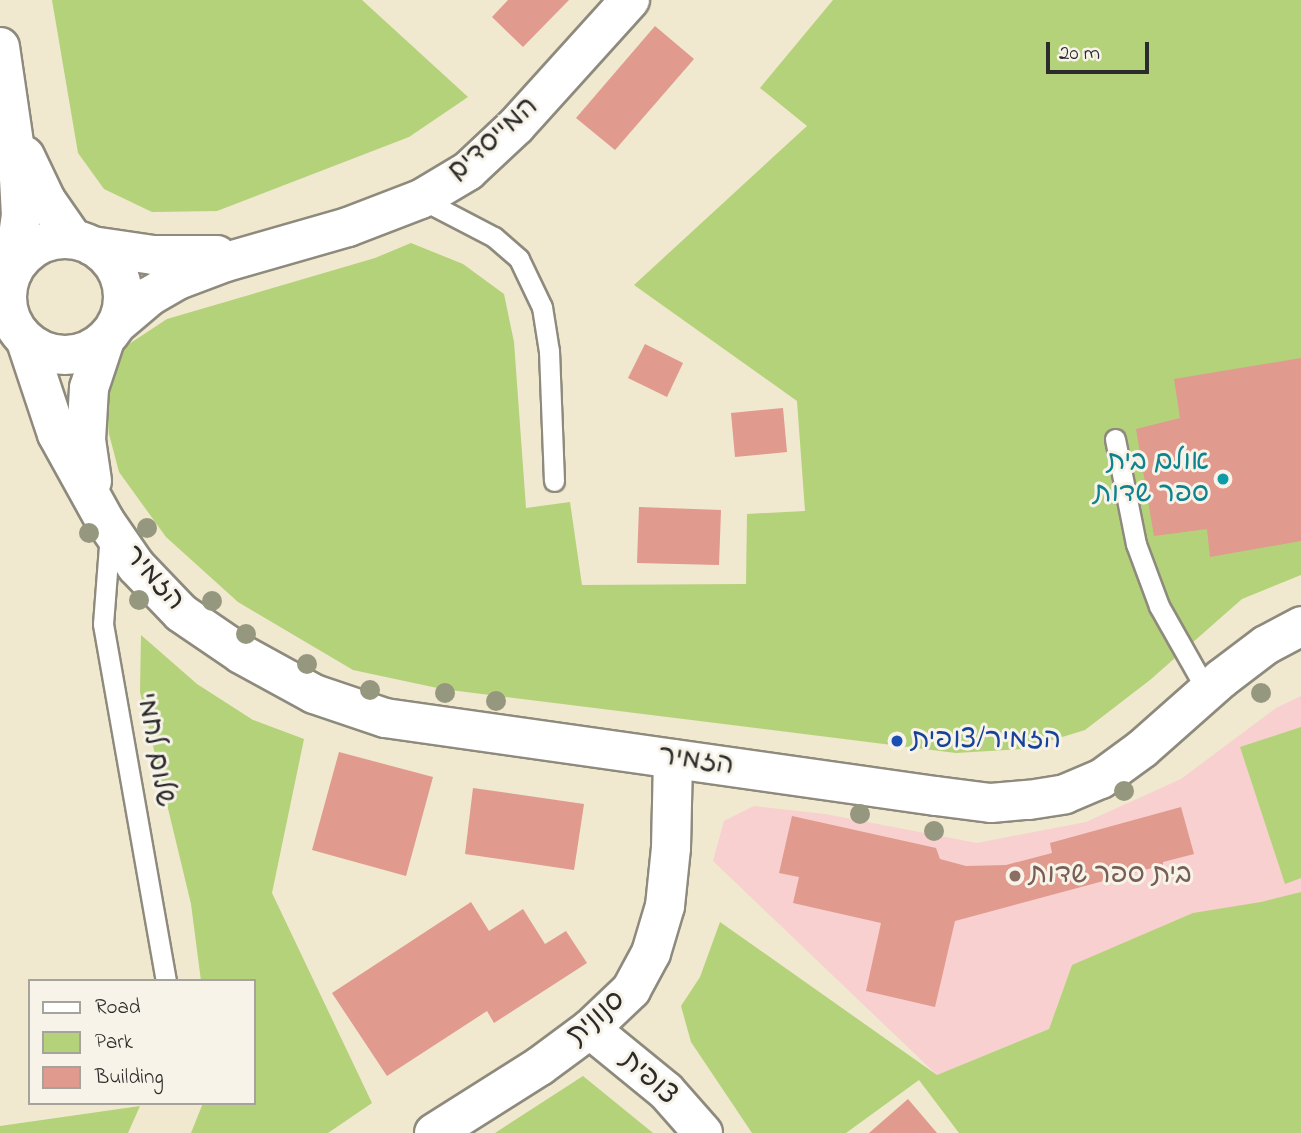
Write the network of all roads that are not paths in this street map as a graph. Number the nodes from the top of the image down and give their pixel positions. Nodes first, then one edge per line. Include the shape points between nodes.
1 (630, 0) edge
2 (0, 47) edge
3 (14, 131) junction
4 (422, 199) junction
5 (83, 243) junction
6 (285, 246) junction
7 (13, 271) junction
8 (111, 332) junction
9 (26, 341) junction
10 (1115, 439) dead end
11 (554, 481) dead end
12 (108, 525) junction
13 (1301, 626) edge
14 (1208, 691) junction
15 (673, 759) junction
16 (166, 979) edge
17 (590, 1029) junction
18 (434, 1133) edge
19 (703, 1133) edge

1 - 4 street, המייסדים via 516,126 468,171
2 - 3 street
3 - 5 street via 46,201
3 - 7 street via 20,215
4 - 6 street, המייסדים
4 - 11 lane via 494,237 519,259 542,307 549,351
5 - 6 street, המייסדים via 153,255 212,255
5 - 7 street via 55,240 38,246 23,256
5 - 8 street via 107,256 123,289 123,306
6 - 8 street, המייסדים via 178,280 150,296
7 - 9 street via 7,289 8,308
8 - 9 street via 74,355 41,350
8 - 12 street, הזמיר via 89,388 86,440 90,476
9 - 12 street, הזמיר via 58,434
10 - 14 lane via 1136,544 1159,606
12 - 15 street, הזמיר via 136,566 181,613 241,654 314,694 385,718
12 - 16 lane, שלום לחמי via 103,624
13 - 14 street, הזמיר via 1266,645
14 - 15 street, הזמיר via 1101,779 1065,794 1029,800 991,803
15 - 17 street, סנונית via 665,906 651,953 631,990
17 - 18 street, סנונית
17 - 19 street, צופית via 666,1091

